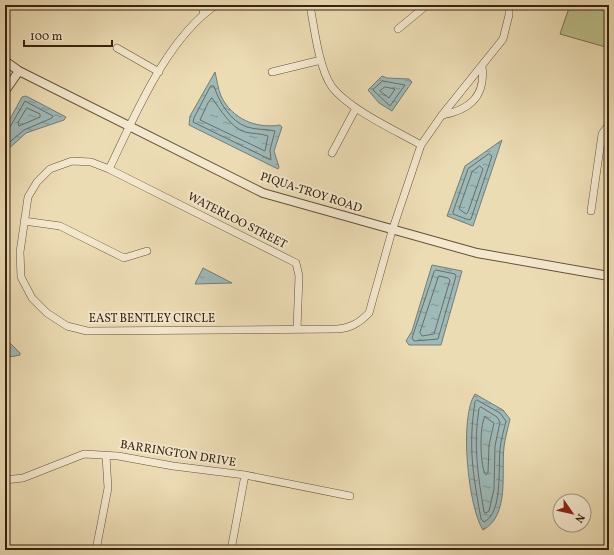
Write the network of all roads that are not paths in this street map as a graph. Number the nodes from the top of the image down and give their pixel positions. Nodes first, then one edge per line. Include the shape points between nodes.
1 (201, 5) edge
2 (216, 5) edge
3 (310, 5) edge
4 (427, 5) edge
5 (509, 5) edge
6 (204, 13) junction
7 (398, 30) dead end
8 (117, 48) dead end
9 (320, 60) junction
10 (5, 61) edge
11 (482, 66) junction
12 (20, 70) junction
13 (159, 72) junction
14 (272, 72) dead end
15 (5, 91) edge
16 (356, 108) junction
17 (442, 115) junction
18 (609, 124) edge
19 (130, 126) junction
20 (421, 145) junction
21 (332, 153) dead end
22 (109, 169) junction
23 (591, 211) dead end
24 (24, 221) junction
25 (392, 231) junction
26 (148, 251) dead end
27 (609, 276) edge
28 (297, 329) junction
29 (106, 456) junction
30 (245, 476) junction
31 (5, 480) edge
32 (350, 496) dead end
33 (96, 550) edge
34 (232, 550) edge

1 - 6 street
2 - 6 street
3 - 9 street
4 - 7 street
5 - 11 street, EAST BENTLEY CIRCLE via 503,39
6 - 13 street via 172,50
8 - 13 street
9 - 14 street
9 - 16 street via 332,87
10 - 12 street, PIQUA-TROY ROAD
11 - 17 street, EAST BENTLEY CIRCLE
11 - 17 street via 482,86 470,105 460,111
12 - 15 street
12 - 19 street, PIQUA-TROY ROAD
13 - 19 street
16 - 20 street
16 - 21 street
17 - 20 street, EAST BENTLEY CIRCLE
18 - 23 street via 602,134
19 - 22 street
19 - 25 street, PIQUA-TROY ROAD via 263,193
20 - 25 street, EAST BENTLEY CIRCLE
22 - 24 street, EAST BENTLEY CIRCLE via 91,162 72,161 50,169 37,182 28,197
22 - 28 street, WATERLOO STREET via 296,263 299,276
24 - 26 street via 60,226 124,258
24 - 28 street, EAST BENTLEY CIRCLE via 20,252 21,277 32,298 47,313 67,326 87,331
25 - 27 street, PIQUA-TROY ROAD via 477,254
25 - 28 street, EAST BENTLEY CIRCLE via 369,313 350,328
29 - 30 street, BARRINGTON DRIVE
29 - 31 street, BARRINGTON DRIVE via 84,454 23,478
29 - 33 street via 108,488
30 - 32 street, BARRINGTON DRIVE
30 - 34 street

